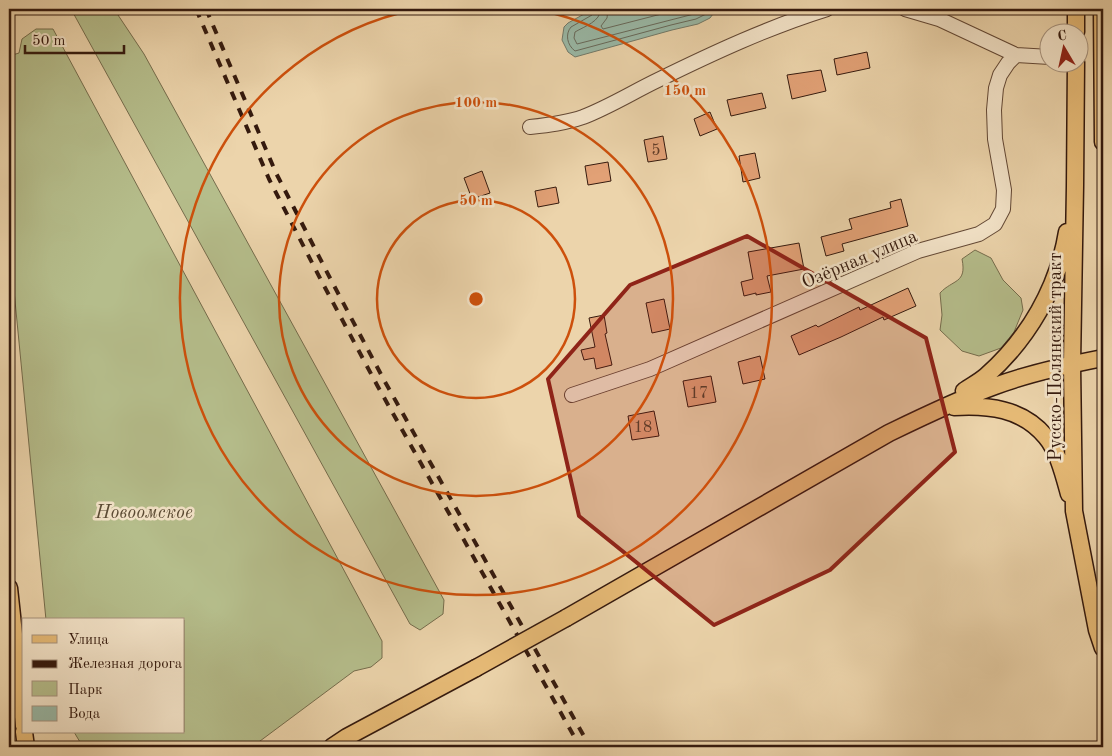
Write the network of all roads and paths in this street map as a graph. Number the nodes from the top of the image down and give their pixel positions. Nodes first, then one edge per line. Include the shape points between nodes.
1 (827, 9) edge
2 (905, 9) edge
3 (1076, 9) edge
4 (1102, 9) edge
5 (1076, 22) edge
6 (1016, 55) junction
7 (1040, 56) edge
8 (1076, 72) edge
9 (530, 127) dead end
10 (1103, 142) edge
11 (1075, 186) junction
12 (1103, 358) edge
13 (1072, 364) junction
14 (572, 395) dead end
15 (942, 407) junction
16 (1074, 511) junction
17 (9, 588) edge
18 (1103, 648) edge
19 (22, 708) edge
20 (24, 734) edge
21 (26, 747) edge
22 (332, 747) edge

1 - 9 street via 725,48 583,117
2 - 6 street via 939,19
3 - 5 main road
4 - 10 main road
6 - 7 street
6 - 14 street, Озёрная улица via 1000,75 996,88 995,139 1004,190 1002,209 995,224 979,234 918,251 650,369
8 - 11 main road, Русско-Полянский тракт
11 - 13 main road, Русско-Полянский тракт
11 - 15 main road via 1058,271 1033,320 1018,343 986,376
12 - 13 main road
13 - 15 main road via 996,386
13 - 16 main road, Русско-Полянский тракт
15 - 16 main road via 987,406 1009,411 1032,424 1046,438 1059,460
15 - 22 main road, bridge via 890,433
16 - 18 main road, Русско-Полянский тракт
17 - 19 main road
20 - 21 main road

